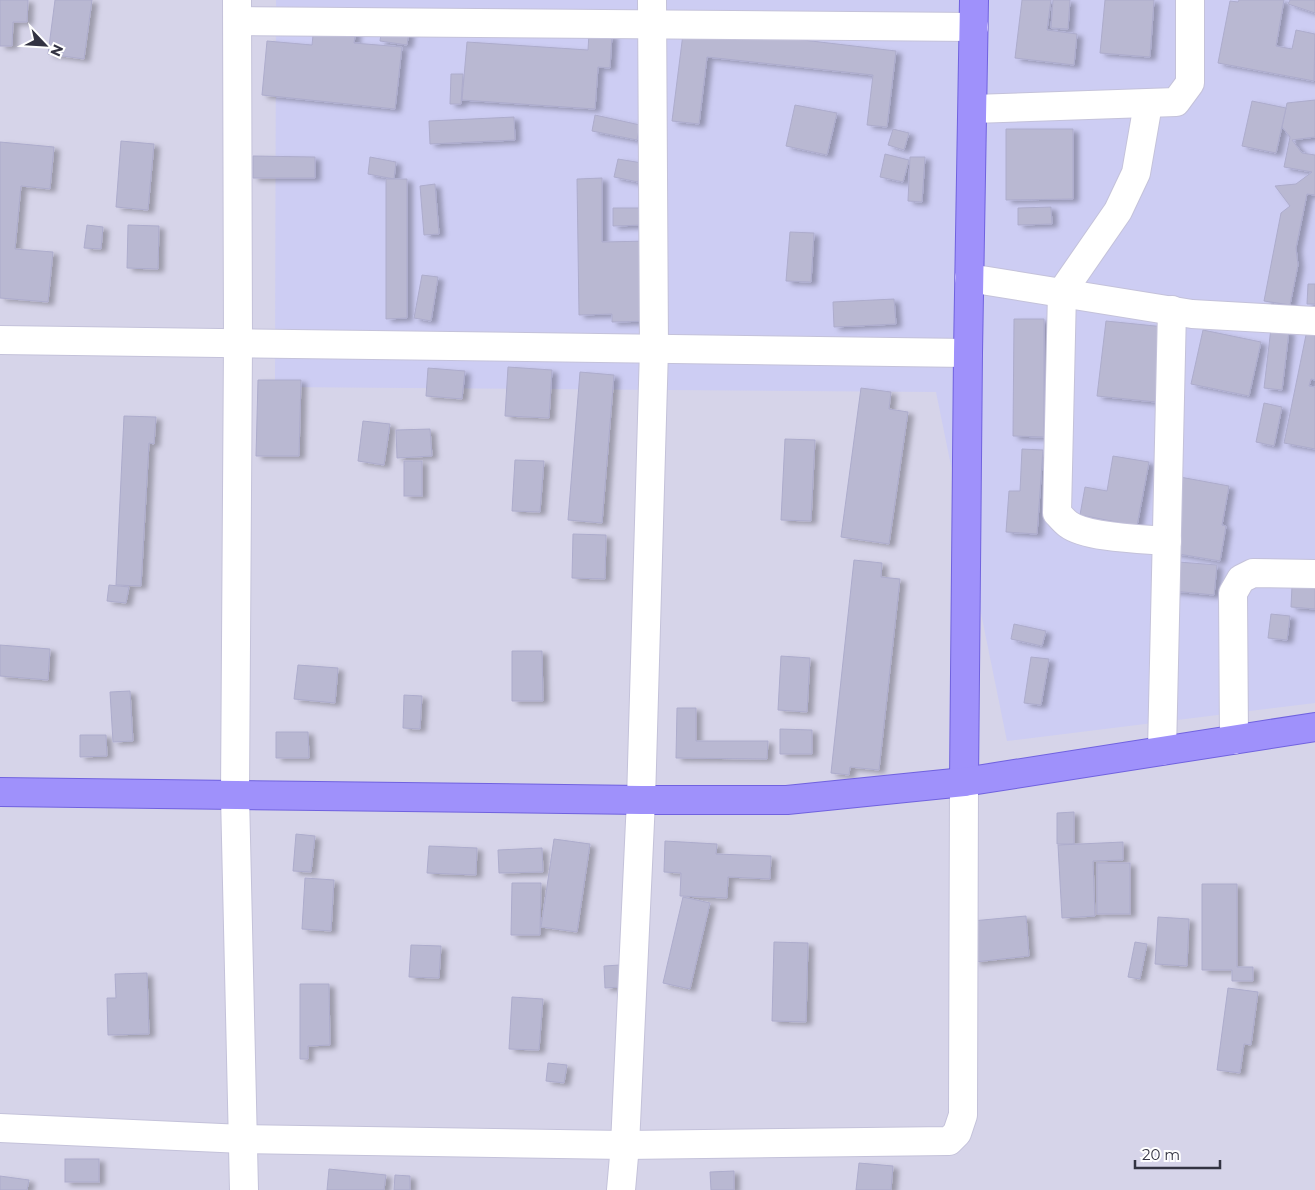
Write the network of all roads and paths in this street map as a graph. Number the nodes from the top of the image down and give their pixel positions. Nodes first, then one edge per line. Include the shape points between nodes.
1 (974, 0) edge
2 (1190, 0) edge
3 (238, 11) edge
4 (652, 12) edge
5 (974, 27) junction
6 (1148, 104) junction
7 (973, 109) junction
8 (969, 278) junction
9 (1062, 292) junction
10 (1172, 310) junction
11 (1315, 321) edge
12 (0, 340) edge
13 (238, 343) junction
14 (654, 349) junction
15 (968, 353) junction
16 (1166, 541) junction
17 (1315, 574) edge
18 (1315, 727) edge
19 (1234, 740) junction
20 (1162, 751) junction
21 (964, 782) junction
22 (0, 792) edge
23 (235, 795) junction
24 (641, 800) junction
25 (0, 1128) edge
26 (243, 1139) junction
27 (625, 1145) junction
28 (244, 1190) edge
29 (621, 1190) edge

1 - 5 main road
2 - 6 street via 1190,83 1176,102
3 - 4 street
3 - 13 street
4 - 5 street
4 - 14 street
5 - 7 main road
6 - 7 street
6 - 9 street via 1136,173 1118,211
7 - 8 main road
8 - 9 street
8 - 15 main road
9 - 10 street
9 - 16 street via 1057,513 1068,525 1084,531
10 - 11 street
10 - 16 street
12 - 13 street
13 - 14 street
13 - 23 street
14 - 15 street
14 - 24 street
15 - 21 main road
16 - 20 street
17 - 19 street via 1253,573 1241,580 1233,593
18 - 19 main road
19 - 20 main road
20 - 21 main road
21 - 24 main road via 787,800
21 - 27 street via 963,1116 957,1133 949,1141
22 - 23 main road
23 - 24 main road
23 - 26 street
24 - 27 street
25 - 26 street
26 - 27 street
26 - 28 street
27 - 29 street

